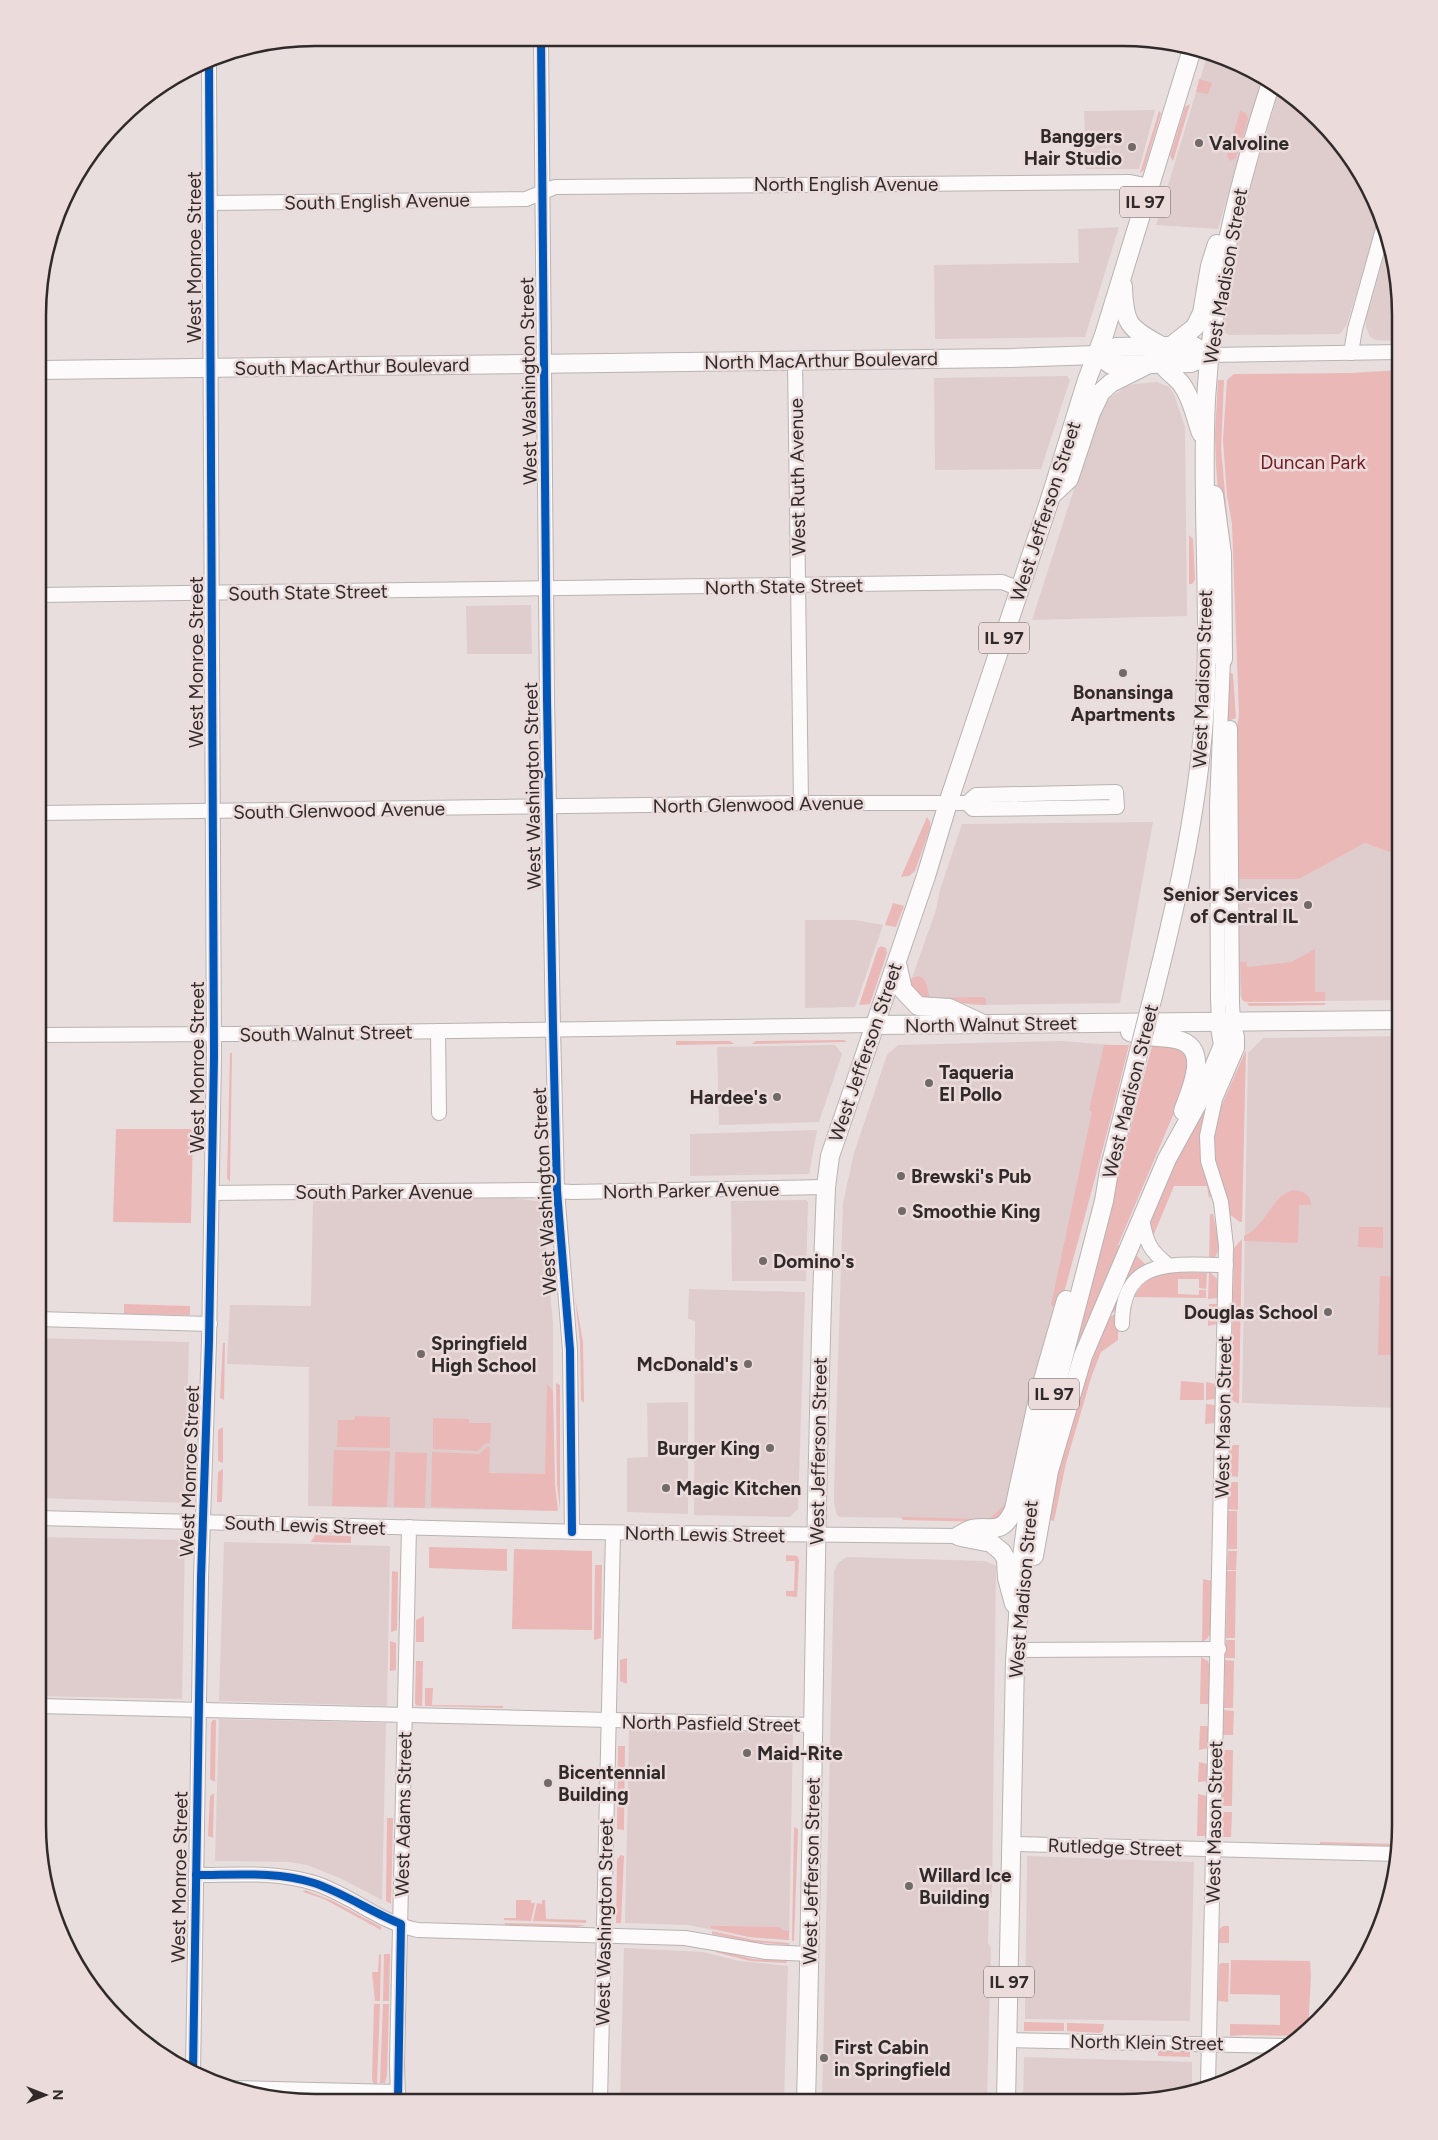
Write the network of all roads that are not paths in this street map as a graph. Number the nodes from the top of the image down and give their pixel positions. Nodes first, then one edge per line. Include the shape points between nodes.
1 (541, 46) edge
2 (1190, 55) edge
3 (209, 68) edge
4 (1269, 90) edge
5 (1150, 186) junction
6 (543, 194) junction
7 (211, 202) junction
8 (1233, 213) junction
9 (1380, 238) edge
10 (1123, 277) junction
11 (1392, 352) edge
12 (1351, 353) junction
13 (1097, 355) junction
14 (1161, 355) junction
15 (1210, 355) junction
16 (795, 360) junction
17 (545, 364) junction
18 (210, 368) junction
19 (46, 370) edge
20 (1205, 444) junction
21 (1051, 496) junction
22 (798, 586) junction
23 (546, 589) junction
24 (1020, 589) junction
25 (212, 593) junction
26 (46, 595) edge
27 (1223, 659) joint
28 (1230, 728) dead end
29 (801, 803) junction
30 (948, 803) junction
31 (967, 803) junction
32 (549, 806) junction
33 (214, 811) junction
34 (46, 813) edge
35 (897, 960) junction
36 (1392, 1020) edge
37 (1226, 1021) junction
38 (1106, 1023) junction
39 (985, 1024) junction
40 (875, 1025) junction
41 (553, 1029) junction
42 (438, 1031) junction
43 (214, 1034) junction
44 (46, 1035) edge
45 (439, 1113) dead end
46 (1167, 1159) junction
47 (1109, 1171) junction
48 (826, 1187) junction
49 (557, 1190) junction
50 (212, 1193) junction
51 (1142, 1218) junction
52 (1168, 1265) junction
53 (1226, 1266) junction
54 (46, 1320) edge
55 (210, 1324) junction
56 (1122, 1324) dead end
57 (46, 1518) edge
58 (204, 1522) junction
59 (409, 1528) junction
60 (572, 1532) junction
61 (613, 1533) junction
62 (816, 1536) junction
63 (958, 1536) junction
64 (1017, 1619) junction
65 (1218, 1649) junction
66 (1016, 1650) junction
67 (46, 1706) edge
68 (199, 1711) junction
69 (405, 1715) junction
70 (609, 1720) junction
71 (812, 1725) junction
72 (1012, 1844) junction
73 (1213, 1850) junction
74 (1390, 1854) edge
75 (196, 1875) junction
76 (400, 1924) junction
77 (604, 1936) junction
78 (810, 1954) junction
79 (1008, 2040) junction
80 (1209, 2044) junction
81 (1275, 2046) edge
82 (192, 2064) edge
83 (1208, 2079) edge
84 (270, 2090) edge
85 (357, 2094) edge
86 (398, 2094) edge
87 (600, 2094) edge
88 (806, 2094) edge
89 (1006, 2094) edge

1 - 6 street, West Washington Street
2 - 5 main road, West Jefferson Street / IL 97
3 - 7 street, West Monroe Street
4 - 8 main road, West Madison Street / IL 97
5 - 6 street, North English Avenue via 1136,182 1110,182 556,187
5 - 10 main road, West Jefferson Street / IL 97
6 - 7 street, South English Avenue via 526,199
6 - 17 street, West Washington Street
7 - 18 street, West Monroe Street
8 - 14 main road via 1218,240 1202,313 1195,327
8 - 15 main road, West Madison Street / IL 97
9 - 12 street
10 - 13 main road, West Jefferson Street / IL 97
10 - 14 main road via 1125,309 1131,326
11 - 12 street, North MacArthur Boulevard
12 - 15 street, North MacArthur Boulevard
13 - 14 main road, North MacArthur Boulevard via 1110,365
13 - 16 main road, North MacArthur Boulevard
13 - 21 main road, West Jefferson Street / IL 97
14 - 15 main road, North MacArthur Boulevard via 1194,346
14 - 20 main road via 1169,373 1187,394
14 - 21 main road via 1101,392 1069,479
15 - 20 main road, West Madison Street / IL 97
16 - 17 main road, North MacArthur Boulevard
16 - 22 street, West Ruth Avenue
17 - 18 main road, South MacArthur Boulevard
17 - 23 street, West Washington Street
18 - 19 main road, South MacArthur Boulevard
18 - 25 street, West Monroe Street
20 - 27 main road via 1222,554
20 - 47 main road, West Madison Street / IL 97, bridge via 1205,704 1199,778 1183,873
21 - 24 main road, West Jefferson Street / IL 97
22 - 23 street, North State Street
22 - 24 street, North State Street via 1002,582
22 - 29 street, West Ruth Avenue
23 - 25 street, South State Street
23 - 32 street, West Washington Street
24 - 30 main road, West Jefferson Street / IL 97
25 - 26 street, South State Street
25 - 33 street, West Monroe Street
27 - 37 street, West Mason Street via 1216,806
28 - 37 street, West Mason Street
29 - 30 street, North Glenwood Avenue
29 - 32 street, North Glenwood Avenue
30 - 31 street, North Glenwood Avenue
30 - 35 main road, West Jefferson Street / IL 97
31 - 31 street, North Glenwood Avenue via 973,808 1117,807 1116,792 976,795
32 - 33 street, South Glenwood Avenue
32 - 41 street, West Washington Street
33 - 34 street, South Glenwood Avenue
33 - 43 street, West Monroe Street
35 - 39 main road via 903,990 918,1006 949,1008
35 - 40 main road, West Jefferson Street / IL 97
36 - 37 main road, North Walnut Street
37 - 38 main road, North Walnut Street
37 - 46 main road via 1222,1045 1200,1099
37 - 53 street, West Mason Street via 1238,1037 1238,1048 1215,1099 1207,1136 1208,1162 1221,1202
38 - 39 main road, North Walnut Street
38 - 46 main road via 1133,1034 1183,1041 1194,1052 1197,1071
39 - 40 main road, North Walnut Street
40 - 41 street, North Walnut Street
40 - 48 main road, West Jefferson Street / IL 97 via 834,1143
41 - 42 street, South Walnut Street
41 - 49 street, West Washington Street
42 - 43 street, South Walnut Street
42 - 45 street
43 - 44 street, South Walnut Street
43 - 50 street, West Monroe Street
46 - 51 main road
47 - 63 main road via 1082,1247 1039,1394 1014,1509 998,1528 970,1529
47 - 64 main road, West Madison Street / IL 97 via 1030,1495
48 - 49 street, North Parker Avenue
48 - 62 main road, West Jefferson Street / IL 97
49 - 50 street, South Parker Avenue
49 - 60 street, West Washington Street via 570,1350
50 - 55 street, West Monroe Street
51 - 52 street via 1147,1242 1156,1256
51 - 64 main road via 1098,1318 1070,1396 1049,1471 1028,1599
52 - 53 street
52 - 56 street via 1145,1272 1134,1282 1125,1296
53 - 65 street, West Mason Street
54 - 55 street
55 - 58 street, West Monroe Street
57 - 58 street, South Lewis Street
58 - 59 street, South Lewis Street
58 - 68 street, West Monroe Street
59 - 60 street, South Lewis Street
59 - 69 street, West Adams Street
60 - 61 street, North Lewis Street
61 - 62 street, North Lewis Street
61 - 70 street, West Washington Street
62 - 63 street, North Lewis Street
62 - 71 main road, West Jefferson Street / IL 97
63 - 64 main road via 991,1543 1002,1552
64 - 66 main road, West Madison Street / IL 97
65 - 66 street
65 - 73 street, West Mason Street
66 - 72 main road, West Madison Street / IL 97
67 - 68 street, North Pasfield Street
68 - 69 street, North Pasfield Street
68 - 75 street, West Monroe Street
69 - 70 street, North Pasfield Street
69 - 76 street, West Adams Street
70 - 71 street, North Pasfield Street
70 - 77 street, West Washington Street
71 - 78 main road, West Jefferson Street / IL 97
72 - 73 street, Rutledge Street
72 - 79 main road, West Madison Street / IL 97
73 - 74 street, Rutledge Street
73 - 80 street, West Mason Street
75 - 76 street via 292,1878 333,1890
75 - 82 street, West Monroe Street
76 - 77 street via 433,1931
76 - 86 street, West Adams Street
77 - 78 street via 686,1938 766,1952
77 - 87 street, West Washington Street
78 - 88 main road, West Jefferson Street / IL 97
79 - 80 street, North Klein Street
79 - 89 main road, West Madison Street / IL 97
80 - 81 street, North Klein Street
80 - 83 street, West Mason Street
84 - 85 street

